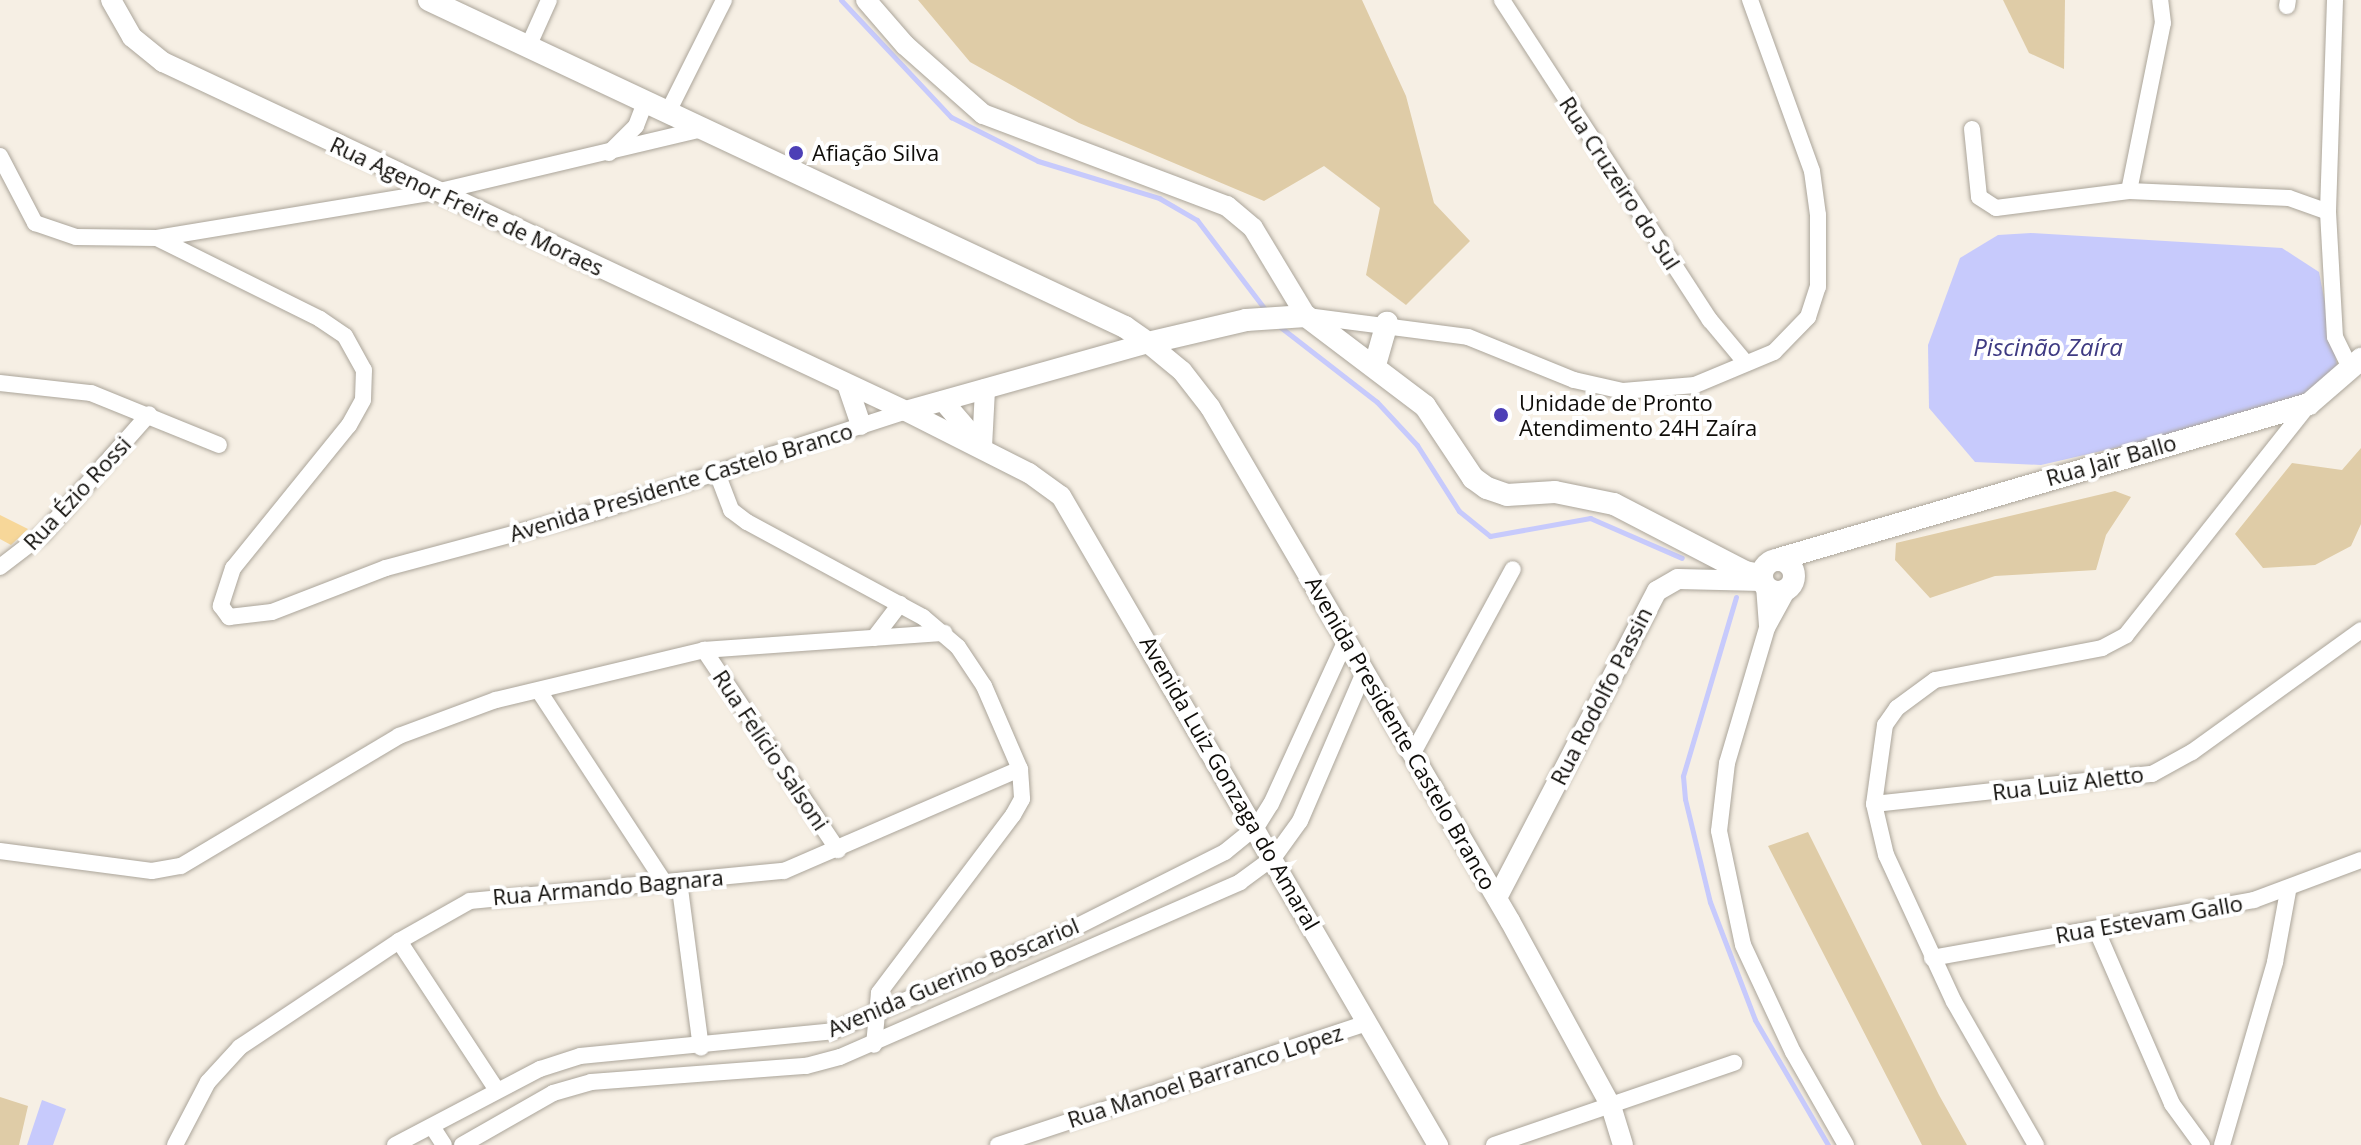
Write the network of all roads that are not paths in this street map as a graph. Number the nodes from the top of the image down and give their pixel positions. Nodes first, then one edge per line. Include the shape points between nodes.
1 (111, 0) edge
2 (429, 0) edge
3 (549, 0) edge
4 (724, 0) edge
5 (866, 0) edge
6 (1502, 0) edge
7 (1750, 0) edge
8 (2160, 0) edge
9 (2335, 0) edge
10 (528, 47) junction
11 (645, 103) junction
12 (667, 114) junction
13 (1972, 129) dead end
14 (698, 130) junction
15 (608, 154) junction
16 (0, 156) edge
17 (2129, 191) junction
18 (436, 192) junction
19 (2328, 212) junction
20 (157, 238) junction
21 (1306, 316) junction
22 (1387, 323) junction
23 (1148, 343) junction
24 (1745, 362) junction
25 (2355, 363) edge
26 (1375, 365) junction
27 (0, 383) edge
28 (847, 384) junction
29 (985, 389) junction
30 (943, 401) junction
31 (2309, 404) junction
32 (906, 411) junction
33 (149, 414) junction
34 (861, 425) junction
35 (219, 445) dead end
36 (985, 450) junction
37 (717, 473) junction
38 (1847, 537) junction
39 (0, 567) edge
40 (1513, 569) dead end
41 (1766, 573) junction
42 (1792, 582) junction
43 (900, 604) junction
44 (1767, 628) junction
45 (2361, 630) edge
46 (944, 633) junction
47 (874, 638) junction
48 (1347, 638) junction
49 (704, 650) junction
50 (1365, 670) junction
51 (539, 691) junction
52 (1413, 753) junction
53 (1020, 769) junction
54 (1874, 804) junction
55 (1257, 826) junction
56 (838, 850) junction
57 (0, 851) edge
58 (1274, 857) junction
59 (2361, 860) edge
60 (672, 881) junction
61 (2288, 891) junction
62 (1497, 898) junction
63 (2096, 929) junction
64 (399, 941) junction
65 (1932, 958) junction
66 (872, 1015) junction
67 (1366, 1023) junction
68 (874, 1045) junction
69 (701, 1048) junction
70 (1734, 1063) dead end
71 (497, 1090) junction
72 (1611, 1106) junction
73 (433, 1128) junction
74 (175, 1145) edge
75 (395, 1145) edge
76 (444, 1145) edge
77 (462, 1145) edge
78 (998, 1145) edge
79 (1438, 1145) edge
80 (1494, 1145) edge
81 (1623, 1145) edge
82 (1846, 1145) edge
83 (2036, 1145) edge
84 (2202, 1145) edge
85 (2222, 1145) edge

1 - 18 street, Rua Agenor Freire de Moraes via 132,37 163,62
2 - 10 main road, Avenida Presidente Castelo Branco
3 - 10 street
4 - 12 street
5 - 21 street via 935,74 983,114 1227,206 1253,228
6 - 24 street, Rua Cruzeiro do Sul via 1710,320
7 - 24 street via 1812,171 1819,251 1818,287 1808,317 1774,352
8 - 17 street via 2163,23
9 - 19 street
10 - 11 main road, Avenida Presidente Castelo Branco
11 - 12 main road, Avenida Presidente Castelo Branco
11 - 15 street via 636,126
12 - 14 main road, Avenida Presidente Castelo Branco
13 - 17 street via 1979,197 1988,205
14 - 15 street
14 - 23 main road, Avenida Presidente Castelo Branco via 1125,327
15 - 18 street
16 - 20 street via 35,223 76,237
17 - 19 street via 2289,198
18 - 20 street
18 - 28 street, Rua Agenor Freire de Moraes
19 - 25 street via 2335,337
20 - 37 street, Avenida Presidente Castelo Branco via 320,319 345,336 364,370 363,400 349,425 233,568 221,606 229,617 272,612 386,568
21 - 22 street
21 - 23 main road via 1246,320
21 - 26 main road
22 - 24 street via 1468,337 1574,380 1623,391 1695,385
22 - 26 main road
23 - 29 street, Avenida Presidente Castelo Branco
23 - 48 street, Avenida Presidente Castelo Branco via 1198,388
25 - 31 main road, Rua Jair Ballo
26 - 41 main road via 1425,406 1473,478 1487,488 1507,495 1555,492 1614,504 1733,564
27 - 33 street via 53,384
28 - 32 street, Rua Agenor Freire de Moraes
28 - 34 street
29 - 30 street, Avenida Presidente Castelo Branco
29 - 36 street
30 - 32 street, Avenida Presidente Castelo Branco
30 - 36 street, Avenida Luiz Gonzaga do Amaral
31 - 38 main road, Rua Jair Ballo
31 - 54 street via 2126,635 2091,651 1960,671 1935,680 1897,708 1877,755
32 - 34 street, Avenida Presidente Castelo Branco
32 - 36 street, Avenida Luiz Gonzaga do Amaral
33 - 35 street
33 - 39 street, Rua Ézio Rossi via 43,534
34 - 37 street, Avenida Presidente Castelo Branco
36 - 55 street, Avenida Luiz Gonzaga do Amaral via 1061,496 1082,524
37 - 43 street via 731,510 747,522
38 - 41 main road, Rua Jair Ballo
38 - 42 main road, Rua Jair Ballo
40 - 52 street
41 - 42 main road
41 - 42 main road via 1779,593
41 - 44 street
41 - 62 street, Rua Rodolfo Passin via 1678,579 1657,591
42 - 44 street
43 - 46 street
43 - 47 street
44 - 82 street via 1727,763 1719,831 1723,864 1743,945 1793,1052
45 - 54 street, Rua Luiz Aletto via 2192,752 2152,774
46 - 47 street
46 - 53 street via 974,667
47 - 49 street
48 - 50 street, Avenida Presidente Castelo Branco
48 - 55 street, Avenida Guerino Boscariol
49 - 51 street
49 - 56 street, Rua Felício Salsoni
50 - 52 street, Avenida Presidente Castelo Branco
50 - 58 street, Avenida Guerino Boscariol via 1300,821
51 - 57 street via 496,700 399,736 181,866 152,871
51 - 60 street
52 - 62 street, Avenida Presidente Castelo Branco
53 - 56 street, Rua Armando Bagnara
53 - 66 street via 1022,799 1013,815 889,975
54 - 65 street via 1896,885
55 - 58 street, Avenida Luiz Gonzaga do Amaral
55 - 66 street, Avenida Guerino Boscariol via 1225,852 1064,933
56 - 60 street, Rua Armando Bagnara via 784,871
58 - 67 street, Avenida Luiz Gonzaga do Amaral
58 - 68 street, Avenida Guerino Boscariol via 1240,882
59 - 61 street, Rua Estevam Gallo
60 - 64 street, Rua Armando Bagnara via 495,895 439,916
60 - 69 street
61 - 63 street, Rua Estevam Gallo
61 - 85 street via 2275,962
62 - 72 street, Avenida Presidente Castelo Branco
63 - 65 street, Rua Estevam Gallo
63 - 84 street via 2172,1104
64 - 71 street
64 - 74 street, Rua Armando Bagnara via 221,1063
65 - 83 street
66 - 68 street
66 - 69 street, Avenida Guerino Boscariol via 833,1031
67 - 78 street, Rua Manoel Barranco Lopez
67 - 79 street, Avenida Luiz Gonzaga do Amaral
68 - 77 street, Avenida Guerino Boscariol via 806,1066 591,1082 553,1093
69 - 71 street, Avenida Guerino Boscariol via 580,1056
70 - 72 street
71 - 73 street, Avenida Guerino Boscariol
72 - 80 street
72 - 81 street, Avenida Presidente Castelo Branco
73 - 75 street, Avenida Guerino Boscariol
73 - 76 street

